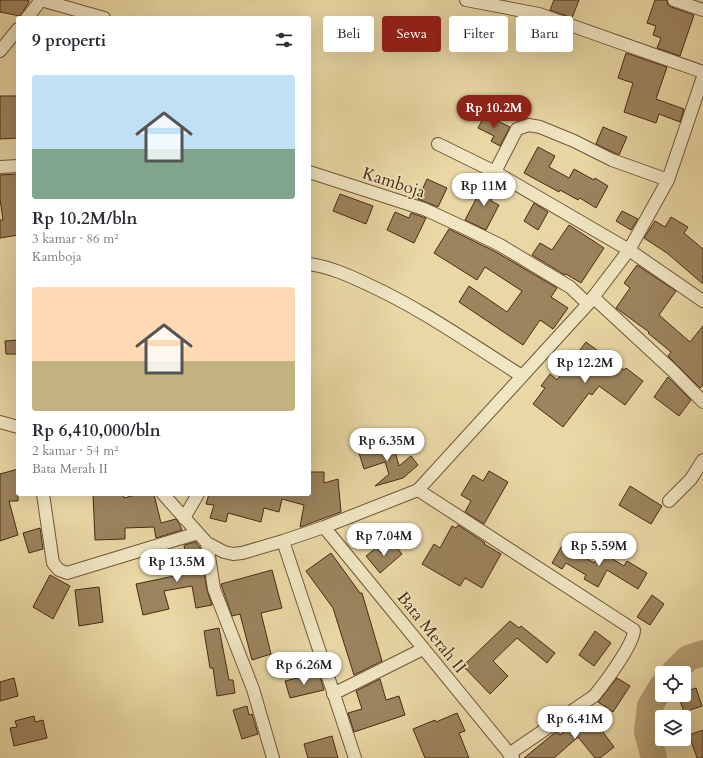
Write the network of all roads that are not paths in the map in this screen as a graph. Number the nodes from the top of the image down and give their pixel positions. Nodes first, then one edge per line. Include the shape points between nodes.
1 (41, 0) edge
2 (466, 0) edge
3 (674, 0) edge
4 (703, 10) edge
5 (87, 15) edge
6 (29, 16) edge
7 (16, 31) edge
8 (0, 51) edge
9 (703, 72) edge
10 (703, 77) edge
11 (438, 144) dead end
12 (16, 166) edge
13 (0, 167) edge
14 (495, 172) junction
15 (311, 173) edge
16 (668, 180) junction
17 (629, 250) junction
18 (311, 264) edge
19 (591, 301) junction
20 (703, 301) edge
21 (522, 376) junction
22 (703, 402) edge
23 (0, 422) edge
24 (16, 426) edge
25 (703, 460) edge
26 (418, 490) junction
27 (43, 496) edge
28 (165, 496) edge
29 (197, 496) edge
30 (669, 501) dead end
31 (184, 518) junction
32 (324, 527) junction
33 (198, 533) junction
34 (283, 541) junction
35 (207, 543) junction
36 (423, 649) junction
37 (333, 694) junction
38 (511, 756) edge
39 (273, 758) edge
40 (355, 758) edge

1 - 5 street
1 - 6 street
2 - 9 street via 539,14
3 - 4 street
7 - 8 street
10 - 16 street
11 - 14 street
12 - 13 street
14 - 16 street via 517,129 529,125 574,140 612,160
14 - 17 street
15 - 19 street, Kamboja via 424,209 500,245
16 - 17 street
17 - 19 street
17 - 20 street
18 - 21 street via 336,270 394,296
19 - 21 street
19 - 22 street, Kamboja via 673,371
21 - 26 street
23 - 24 street
25 - 30 street via 691,480
26 - 32 street
26 - 38 street via 634,630 631,641 594,696
27 - 33 street via 53,563 59,570 67,573
28 - 31 street
29 - 31 street
31 - 33 street
32 - 34 street
32 - 36 street, Bata Merah II
33 - 35 street
34 - 35 street via 233,554
34 - 37 street
35 - 39 street via 214,589 253,689
36 - 37 street
36 - 38 street, Bata Merah II
37 - 40 street

